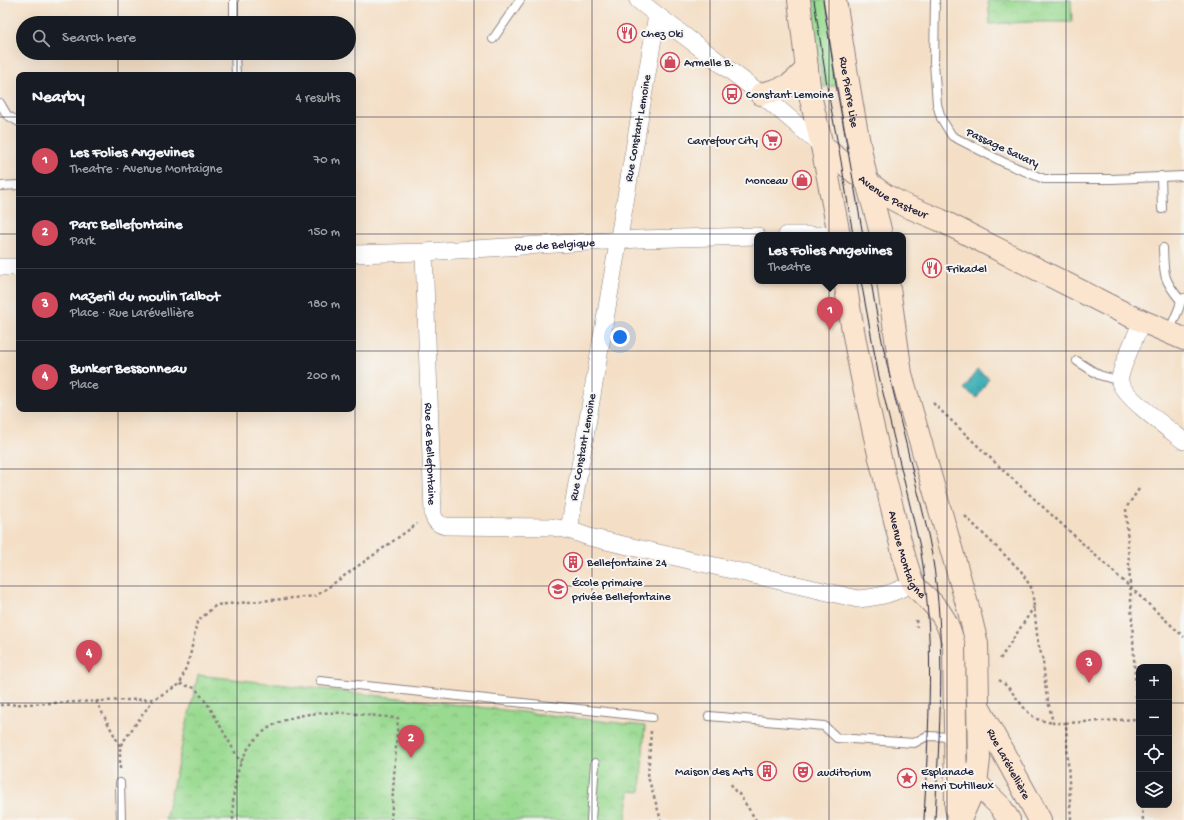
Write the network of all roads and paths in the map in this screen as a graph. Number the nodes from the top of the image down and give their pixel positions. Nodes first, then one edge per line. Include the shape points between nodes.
1 (234, 0) edge
2 (520, 0) edge
3 (638, 0) edge
4 (799, 0) edge
5 (835, 0) edge
6 (935, 0) edge
7 (234, 16) edge
8 (657, 16) junction
9 (493, 39) dead end
10 (235, 60) edge
11 (807, 68) junction
12 (236, 72) edge
13 (761, 94) junction
14 (0, 103) edge
15 (16, 120) edge
16 (822, 146) junction
17 (1161, 176) junction
18 (1184, 176) edge
19 (867, 182) junction
20 (16, 185) edge
21 (0, 186) edge
22 (1162, 209) dead end
23 (838, 232) edge
24 (880, 232) edge
25 (754, 236) edge
26 (617, 240) junction
27 (1163, 248) dead end
28 (424, 252) junction
29 (356, 254) edge
30 (0, 267) edge
31 (16, 267) edge
32 (845, 284) edge
33 (888, 284) edge
34 (1182, 299) edge
35 (1142, 321) junction
36 (1176, 336) edge
37 (1077, 361) dead end
38 (1120, 381) junction
39 (930, 400) dead end
40 (1184, 441) edge
41 (1139, 489) dead end
42 (961, 512) dead end
43 (418, 524) dead end
44 (569, 530) junction
45 (912, 584) junction
46 (1130, 587) junction
47 (1034, 607) junction
48 (1184, 637) edge
49 (998, 662) dead end
50 (994, 678) dead end
51 (320, 681) dead end
52 (180, 684) junction
53 (154, 699) junction
54 (1136, 700) edge
55 (96, 701) junction
56 (0, 705) edge
57 (978, 707) junction
58 (709, 716) dead end
59 (652, 717) dead end
60 (1136, 719) edge
61 (1053, 723) junction
62 (1066, 723) junction
63 (955, 737) junction
64 (650, 740) dead end
65 (120, 746) junction
66 (955, 762) junction
67 (241, 763) junction
68 (595, 763) dead end
69 (120, 783) joint
70 (976, 783) junction
71 (731, 784) dead end
72 (1142, 808) edge
73 (121, 820) edge
74 (233, 820) edge
75 (391, 820) edge
76 (591, 820) edge
77 (661, 820) edge
78 (756, 820) edge
79 (960, 820) edge
80 (1009, 820) edge
81 (1040, 820) edge
82 (1070, 820) edge
83 (1143, 820) edge

1 - 7 lane
2 - 9 lane
3 - 8 street, Avenue Pasteur
4 - 11 main road
5 - 19 main road, Rue Pierre Lise
6 - 17 lane, Passage Savary via 934,63 937,104 941,118 952,136 1005,163 1044,179
8 - 13 street, Avenue Pasteur
8 - 26 street, Rue Constant Lemoine
10 - 12 lane
11 - 13 main road via 791,85
11 - 16 main road via 810,95
13 - 16 street, Avenue Pasteur
14 - 15 lane via 7,115
16 - 19 main road, Avenue Pasteur
16 - 23 main road
17 - 18 lane, Passage Savary
17 - 22 lane
19 - 24 main road
19 - 35 main road, Avenue Pasteur via 904,205 940,220
20 - 21 lane
25 - 26 street, Rue de Belgique
26 - 28 street, Rue de Belgique
26 - 44 street, Rue Constant Lemoine
27 - 34 lane via 1164,274 1169,286
28 - 29 street, Rue de Belgique
28 - 44 street, Rue de Bellefontaine via 434,519 442,526 552,527
30 - 31 street
32 - 45 main road, Avenue Montaigne via 866,399
33 - 57 main road, Avenue Montaigne via 901,374 977,644
34 - 36 lane
35 - 36 main road, Avenue Pasteur
35 - 38 street
37 - 38 lane via 1099,375
38 - 40 street via 1123,389 1140,405
39 - 46 path
41 - 46 path via 1126,508
42 - 47 path via 1021,571 1032,589
43 - 52 path via 316,596 216,605 197,622 190,656
44 - 45 street via 589,537 858,599 897,592
45 - 63 main road, Avenue Montaigne via 938,610 951,631 954,646
46 - 48 path
46 - 54 path
47 - 49 path
47 - 61 path
50 - 61 path via 1004,684 1021,705 1038,719
51 - 59 lane
52 - 53 path
52 - 67 path via 195,688 209,706
53 - 55 path
53 - 65 path
55 - 56 path
55 - 65 path
57 - 70 main road, Avenue Montaigne via 979,759
57 - 81 main road, Rue Larévellière
58 - 63 lane via 824,726 837,738 914,743 928,736
60 - 62 path
61 - 62 path
62 - 82 path
63 - 66 main road, Avenue Montaigne
64 - 77 path via 648,777
65 - 69 path
66 - 70 main road
66 - 79 main road, Avenue Montaigne via 956,807
67 - 74 path via 235,784
67 - 75 path via 256,738 284,719 311,714 398,718
68 - 76 lane
69 - 73 lane
70 - 79 main road, Avenue Montaigne
70 - 80 main road via 1000,806
71 - 78 path
72 - 83 path

